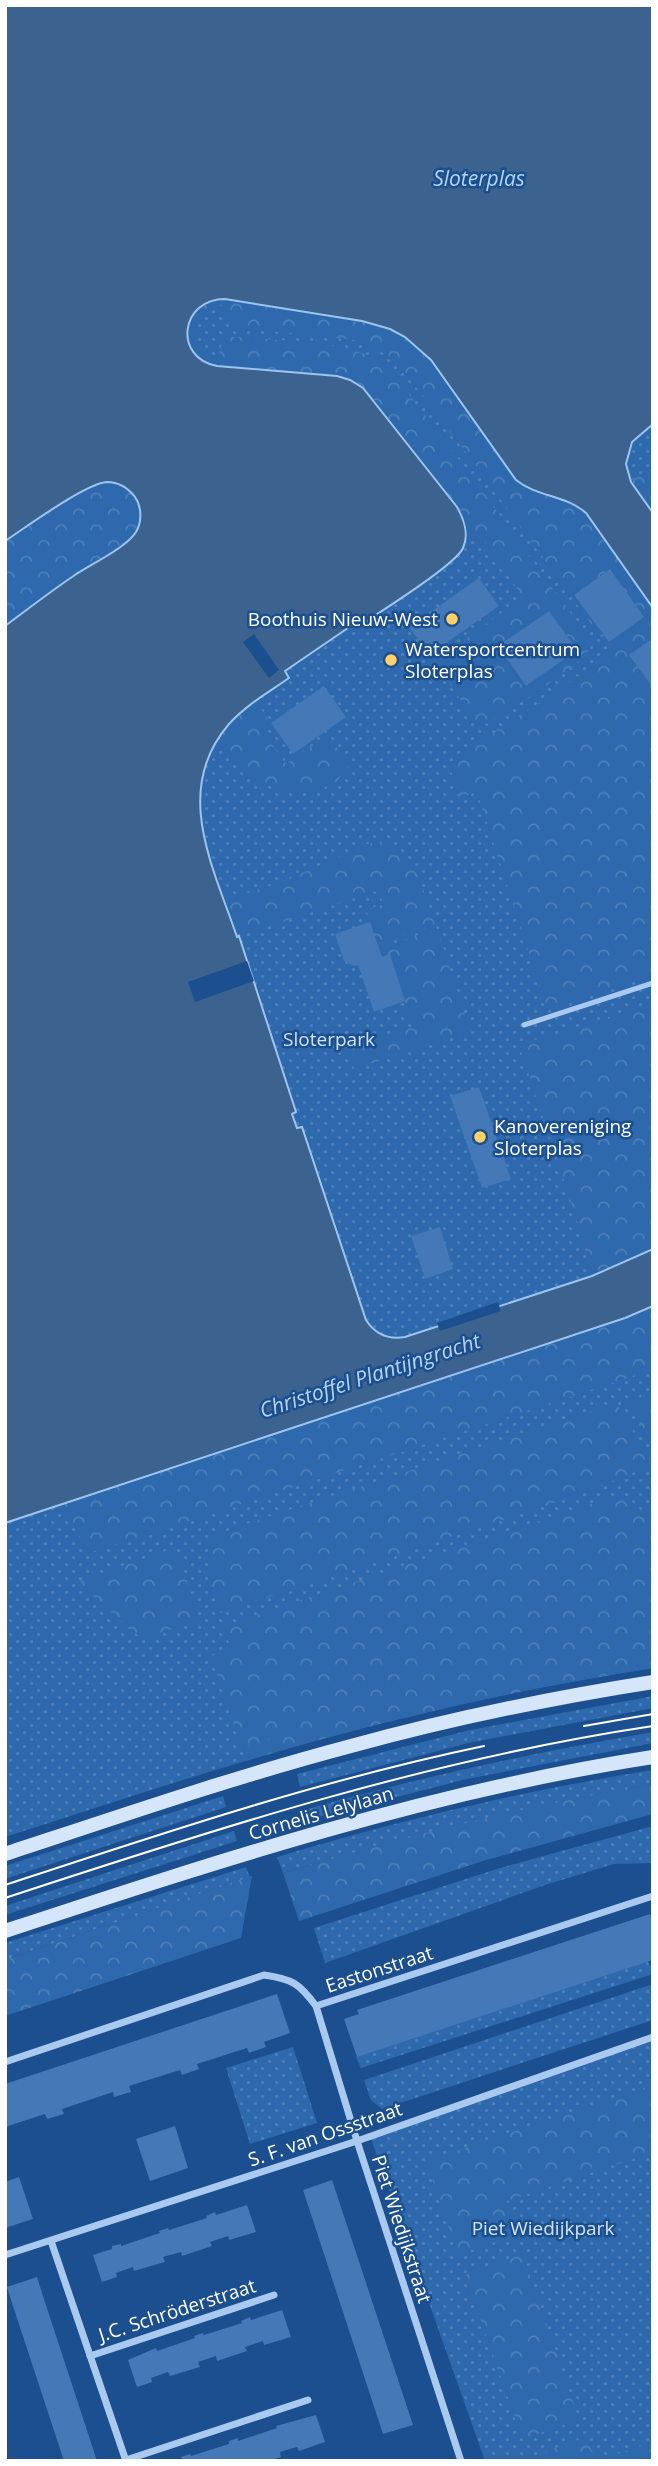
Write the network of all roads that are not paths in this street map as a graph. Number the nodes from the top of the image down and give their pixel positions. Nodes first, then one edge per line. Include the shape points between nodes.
1 (653, 983) edge
2 (524, 1025) dead end
3 (653, 1682) edge
4 (653, 1757) edge
5 (5, 1854) edge
6 (653, 1896) edge
7 (5, 1931) edge
8 (316, 2006) junction
9 (653, 2037) edge
10 (5, 2062) edge
11 (357, 2141) junction
12 (51, 2241) junction
13 (5, 2256) edge
14 (274, 2295) dead end
15 (90, 2356) junction
16 (308, 2400) dead end
17 (126, 2460) edge
18 (461, 2461) edge

1 - 2 lane
3 - 5 main road via 348,1746
4 - 7 main road, Cornelis Lelylaan via 536,1778 351,1823
6 - 8 street, Eastonstraat
8 - 10 street, Eastonstraat via 288,1979 264,1975
8 - 11 street, Piet Wiedijkstraat
9 - 11 street, S. F. van Ossstraat
11 - 12 street, S. F. van Ossstraat
11 - 18 street, Piet Wiedijkstraat
12 - 13 street, S. F. van Ossstraat
12 - 15 street, J.C. Schröderstraat
14 - 15 street, J.C. Schröderstraat
15 - 17 street, J.C. Schröderstraat
16 - 17 street, J.C. Schröderstraat

